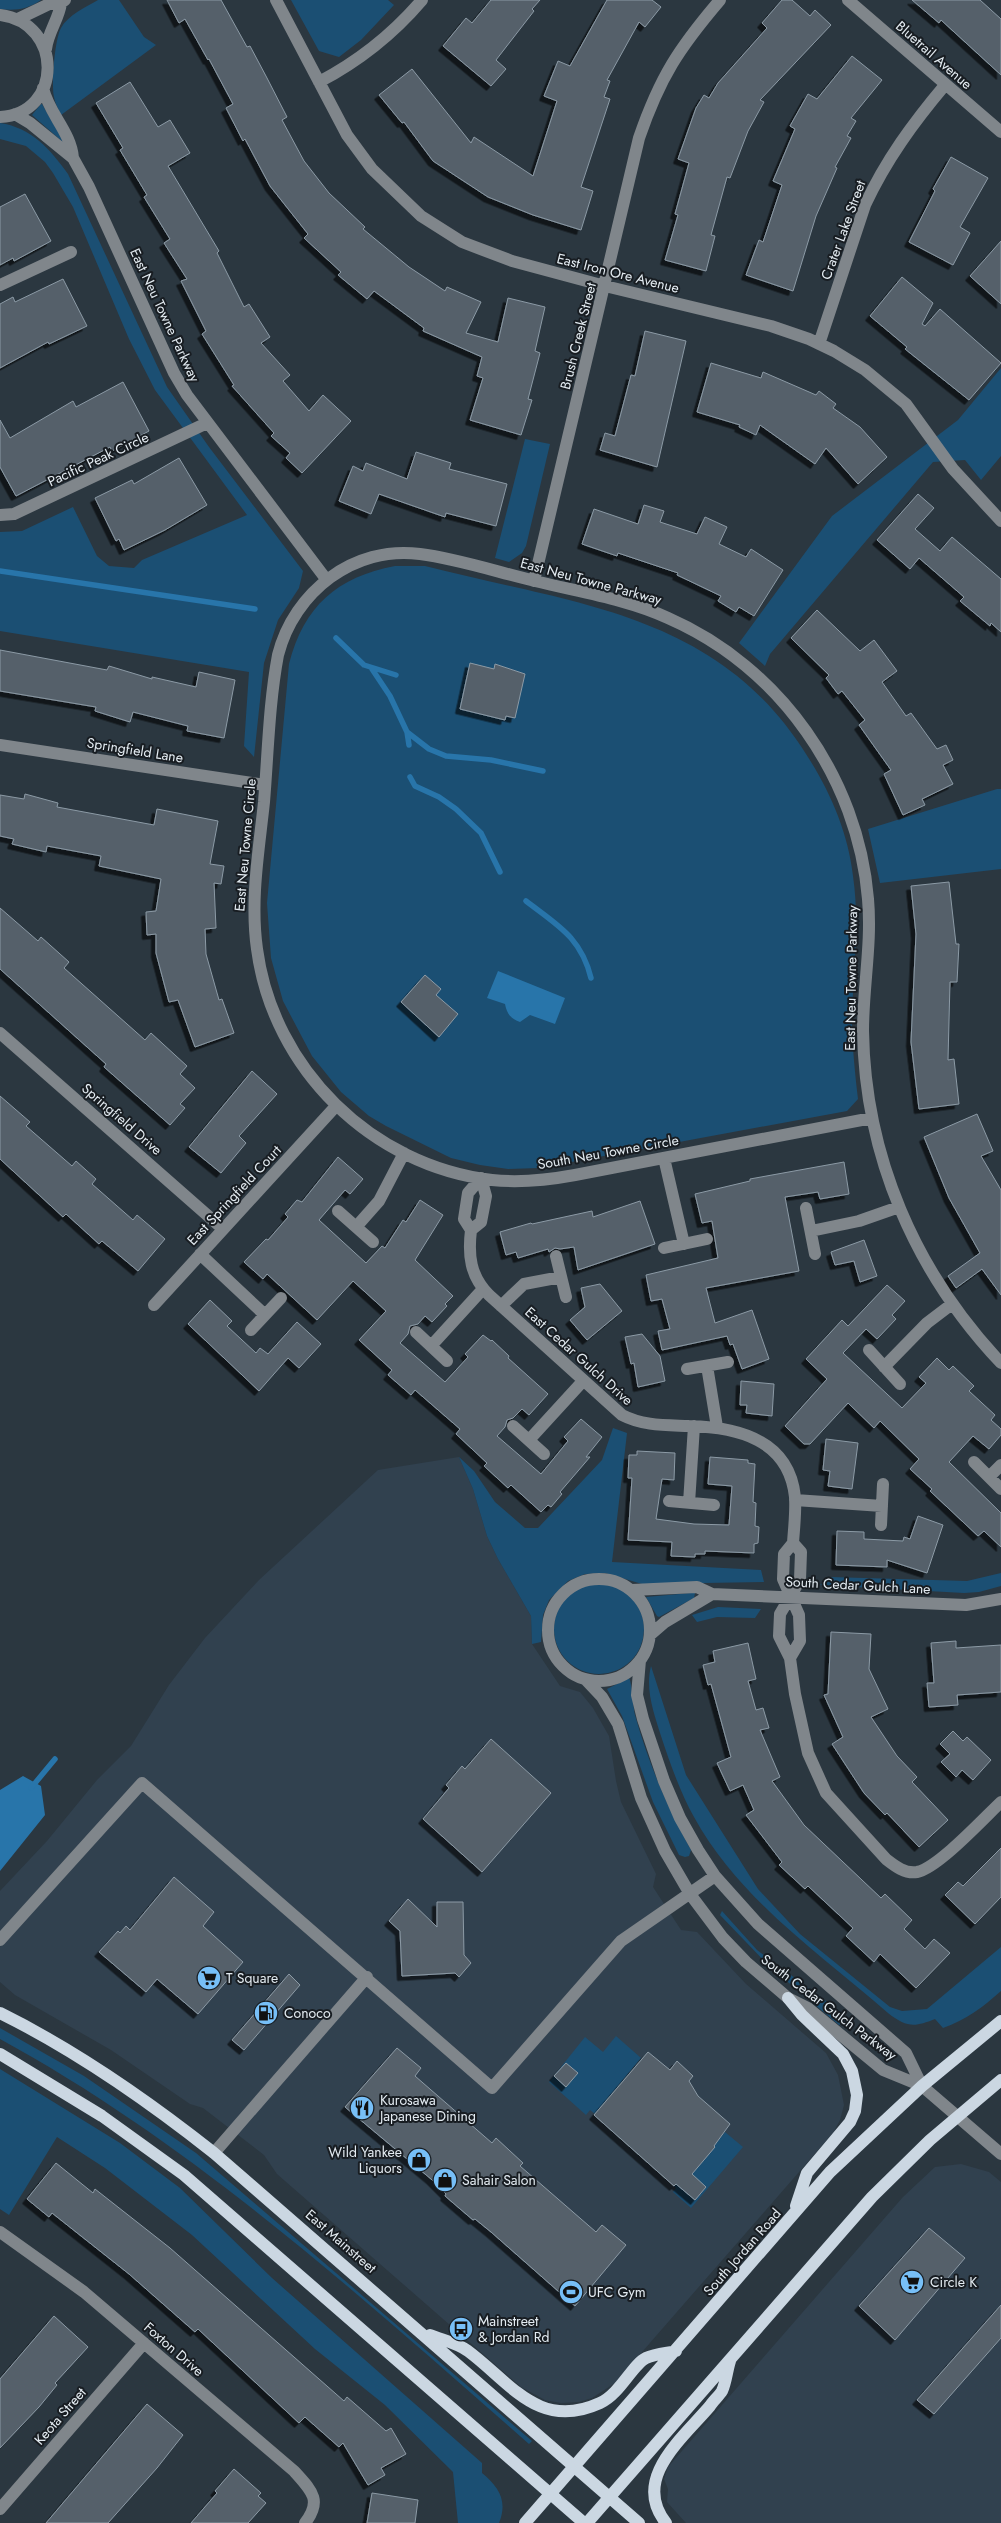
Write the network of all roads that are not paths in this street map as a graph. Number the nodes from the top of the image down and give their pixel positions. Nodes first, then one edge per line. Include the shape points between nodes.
1 (276, 0) edge
2 (422, 0) edge
3 (720, 0) edge
4 (848, 0) edge
5 (63, 2) edge
6 (0, 15) edge
7 (18, 19) junction
8 (46, 49) junction
9 (319, 82) junction
10 (945, 85) junction
11 (43, 88) junction
12 (15, 114) junction
13 (0, 117) edge
14 (1001, 132) edge
15 (73, 158) junction
16 (71, 252) dead end
17 (0, 286) edge
18 (605, 286) junction
19 (819, 344) junction
20 (207, 423) junction
21 (0, 515) edge
22 (1001, 521) edge
23 (326, 579) junction
24 (534, 580) junction
25 (0, 745) edge
26 (265, 786) junction
27 (0, 1033) edge
28 (336, 1106) junction
29 (872, 1118) junction
30 (404, 1153) junction
31 (664, 1158) junction
32 (481, 1178) junction
33 (899, 1207) junction
34 (806, 1208) dead end
35 (338, 1211) dead end
36 (356, 1227) junction
37 (223, 1229) junction
38 (471, 1230) junction
39 (811, 1231) junction
40 (707, 1239) dead end
41 (373, 1242) dead end
42 (684, 1244) junction
43 (664, 1248) dead end
44 (200, 1254) junction
45 (815, 1254) dead end
46 (556, 1256) dead end
47 (560, 1277) junction
48 (483, 1289) junction
49 (566, 1297) dead end
50 (281, 1298) dead end
51 (952, 1304) junction
52 (154, 1305) dead end
53 (501, 1306) junction
54 (265, 1315) junction
55 (251, 1330) dead end
56 (416, 1332) dead end
57 (431, 1346) junction
58 (869, 1350) dead end
59 (448, 1361) dead end
60 (728, 1362) dead end
61 (1001, 1363) edge
62 (707, 1366) junction
63 (884, 1366) junction
64 (687, 1369) dead end
65 (583, 1381) junction
66 (900, 1384) dead end
67 (513, 1426) dead end
68 (694, 1426) junction
69 (717, 1427) junction
70 (529, 1440) junction
71 (544, 1454) dead end
72 (974, 1462) dead end
73 (1001, 1465) edge
74 (989, 1477) junction
75 (883, 1484) dead end
76 (1001, 1489) edge
77 (795, 1500) junction
78 (669, 1501) dead end
79 (689, 1503) junction
80 (714, 1505) dead end
81 (882, 1506) junction
82 (881, 1525) dead end
83 (632, 1590) junction
84 (712, 1594) junction
85 (791, 1596) junction
86 (1001, 1599) edge
87 (650, 1635) junction
88 (790, 1658) junction
89 (640, 1660) junction
90 (585, 1679) junction
91 (1001, 1802) edge
92 (716, 1876) junction
93 (690, 1894) junction
94 (0, 1940) edge
95 (367, 1977) junction
96 (788, 1998) junction
97 (0, 2013) edge
98 (1001, 2021) edge
99 (0, 2054) edge
100 (1001, 2080) edge
101 (922, 2086) junction
102 (957, 2116) junction
103 (214, 2153) junction
104 (1001, 2154) edge
105 (794, 2214) junction
106 (0, 2232) edge
107 (422, 2332) junction
108 (144, 2343) junction
109 (676, 2351) junction
110 (730, 2359) junction
111 (574, 2466) junction
112 (551, 2494) junction
113 (609, 2497) junction
114 (0, 2509) edge
115 (305, 2523) edge
116 (525, 2523) edge
117 (586, 2523) edge
118 (639, 2523) edge
119 (666, 2523) edge

1 - 9 street, East Iron Ore Avenue
2 - 9 street via 370,50
3 - 18 street, Brush Creek Street via 682,47 658,86 639,138
4 - 10 street, Bluetrail Avenue
5 - 7 street via 49,4
5 - 8 street via 51,26
6 - 7 street
7 - 8 street via 36,32
8 - 11 street via 48,72
9 - 18 street, East Iron Ore Avenue via 347,135 372,169 433,224 486,252
10 - 14 street, Bluetrail Avenue
10 - 19 street, Crater Lake Street via 906,132 865,205
11 - 12 street via 32,104
11 - 15 street, East Neu Towne Parkway via 48,104 72,145
12 - 13 street
12 - 15 street, East Neu Towne Parkway
15 - 20 street, East Neu Towne Parkway via 174,373
16 - 17 street
18 - 19 street, East Iron Ore Avenue via 771,326
18 - 24 street, Brush Creek Street
19 - 22 street, East Iron Ore Avenue via 865,370 906,404 953,469
20 - 21 street, Pacific Peak Circle via 14,514
20 - 23 street, East Neu Towne Parkway
23 - 24 street, East Neu Towne Parkway via 366,559 402,553 439,557
23 - 26 street, East Neu Towne Circle via 294,616 281,646
24 - 29 street, East Neu Towne Parkway via 646,609 691,629 724,649 752,672 791,711 812,738 832,773 851,820 866,882 869,928 864,1031
25 - 26 street, Springfield Lane
26 - 28 street, East Neu Towne Circle via 254,909 260,967 276,1019 293,1051 312,1080
27 - 37 street, Springfield Drive
28 - 30 street, South Neu Towne Circle via 366,1130
28 - 37 street, East Springfield Court
29 - 31 street, South Neu Towne Circle
29 - 33 street, East Neu Towne Parkway
30 - 32 street, South Neu Towne Circle via 447,1170
30 - 36 street via 379,1201
31 - 32 street, South Neu Towne Circle via 554,1179
31 - 42 street
32 - 38 street, East Cedar Gulch Drive via 486,1196 481,1222
32 - 38 street, East Cedar Gulch Drive via 468,1193 464,1219
33 - 39 street via 859,1221
33 - 51 street, East Neu Towne Parkway via 916,1246
34 - 39 street
35 - 36 street
36 - 41 street
37 - 44 street, East Springfield Court
38 - 48 street, East Cedar Gulch Drive via 470,1258
39 - 45 street
40 - 42 street
42 - 43 street
44 - 52 street, East Springfield Court
44 - 54 street
46 - 47 street
47 - 49 street
47 - 53 street via 524,1284
48 - 53 street, East Cedar Gulch Drive
48 - 57 street
50 - 54 street
51 - 61 street, East Neu Towne Parkway
51 - 63 street
53 - 65 street, East Cedar Gulch Drive
54 - 55 street
56 - 57 street
57 - 59 street
58 - 63 street
60 - 62 street
62 - 64 street
62 - 69 street
63 - 66 street
65 - 68 street, East Cedar Gulch Drive via 613,1409 630,1419 646,1424
65 - 70 street
67 - 70 street
68 - 69 street, East Cedar Gulch Drive
68 - 79 street
69 - 77 street, East Cedar Gulch Drive via 745,1433 773,1451 789,1473
70 - 71 street
72 - 74 street
73 - 74 street
74 - 76 street
75 - 81 street
77 - 81 street
77 - 85 street, East Cedar Gulch Drive via 793,1543 801,1552 800,1580
78 - 79 street
79 - 80 street
81 - 82 street
83 - 84 street, South Cedar Gulch Lane via 697,1587
83 - 87 street via 646,1610
83 - 90 street via 612,1580 590,1579 570,1588 554,1604 548,1625 550,1647 564,1667
84 - 85 street, South Cedar Gulch Lane
84 - 87 street via 665,1622
85 - 86 street, South Cedar Gulch Lane via 966,1605
85 - 88 street via 799,1615 800,1641
85 - 88 street, East Cedar Gulch Drive via 780,1614 779,1636
87 - 89 street
88 - 91 street via 808,1753 819,1780 832,1802 894,1866 911,1872 926,1868
89 - 90 street via 616,1678 606,1681
89 - 92 street, South Cedar Gulch Parkway via 637,1695 664,1781 680,1818
90 - 93 street, South Cedar Gulch Parkway via 602,1697 618,1724 647,1814
92 - 93 street
92 - 101 street, South Cedar Gulch Parkway via 777,1942 906,2052
93 - 95 street via 613,1948 492,2088
93 - 96 street, South Cedar Gulch Parkway via 736,1953
94 - 95 street via 142,1783
95 - 103 street
96 - 101 street, South Cedar Gulch Parkway via 808,2008 883,2070
96 - 105 main road via 844,2054 857,2095 850,2122 807,2173
97 - 103 main road, East Mainstreet via 109,2076
98 - 101 main road, South Jordan Road
99 - 112 main road via 102,2116 184,2175
100 - 102 main road
101 - 102 street, South Cedar Gulch Parkway
101 - 105 main road, South Jordan Road via 830,2172
102 - 104 street, South Cedar Gulch Parkway
102 - 110 main road via 897,2170
103 - 107 main road, East Mainstreet
105 - 109 main road, South Jordan Road
106 - 108 street, Foxton Drive via 78,2287
107 - 109 main road via 466,2350 529,2403 558,2410 582,2409 600,2402 624,2383 645,2359
107 - 111 main road, East Mainstreet
108 - 114 street, Keota Street
108 - 115 street, Foxton Drive via 294,2471 312,2493 315,2502 313,2513
109 - 111 main road, South Jordan Road
110 - 113 main road
110 - 119 main road via 722,2391 673,2448 658,2472 654,2500
111 - 112 main road, South Jordan Road
111 - 113 main road, East Mainstreet
112 - 116 main road, South Jordan Road
112 - 117 main road
113 - 117 main road
113 - 118 main road, East Mainstreet

